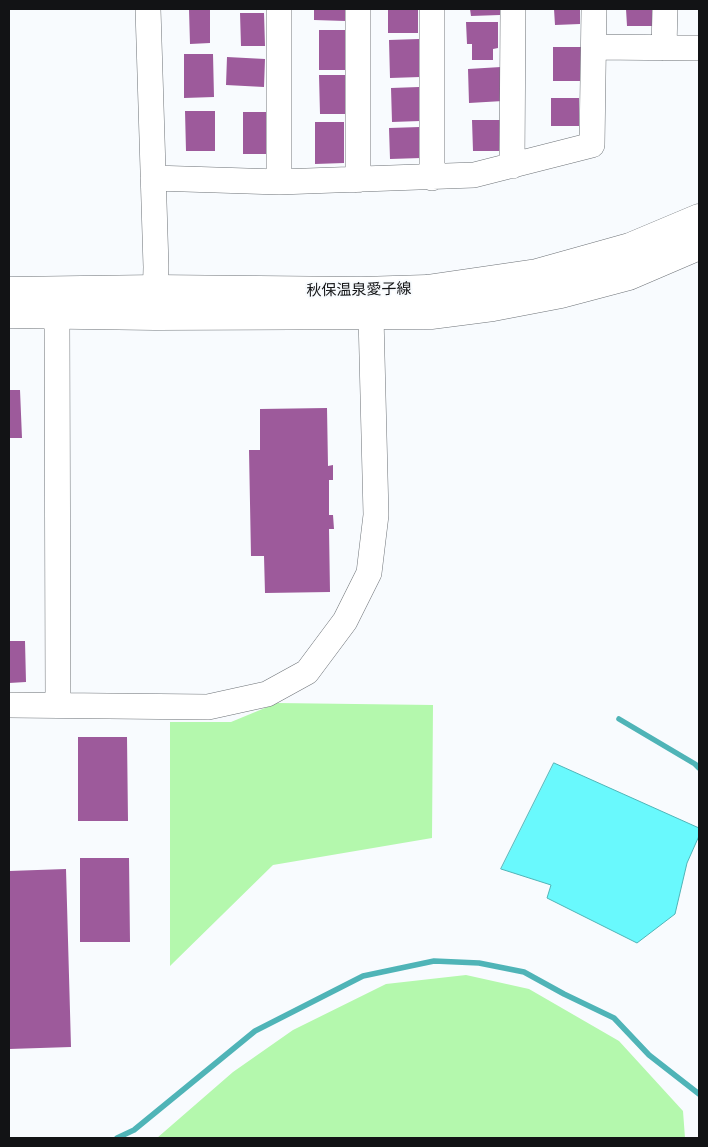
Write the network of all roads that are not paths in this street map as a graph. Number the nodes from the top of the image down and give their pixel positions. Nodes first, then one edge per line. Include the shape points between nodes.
1 (148, 9) edge
2 (279, 9) edge
3 (358, 9) edge
4 (432, 9) edge
5 (514, 9) edge
6 (594, 9) edge
7 (665, 9) edge
8 (594, 47) junction
9 (664, 48) junction
10 (699, 48) edge
11 (512, 166) junction
12 (153, 178) junction
13 (432, 178) junction
14 (358, 180) junction
15 (278, 182) junction
16 (699, 218) edge
17 (699, 246) edge
18 (155, 289) junction
19 (9, 291) edge
20 (9, 314) edge
21 (57, 315) junction
22 (154, 316) junction
23 (371, 316) junction
24 (58, 704) junction
25 (9, 705) edge

1 - 12 street
2 - 15 street
3 - 14 street
4 - 13 street
5 - 11 street
6 - 8 street
7 - 9 street
8 - 9 street
8 - 11 street via 592,145
9 - 10 street
11 - 13 street via 474,176
12 - 15 street
12 - 18 street
13 - 14 street
14 - 15 street
16 - 18 main road, 秋保温泉愛子線 via 630,247 537,273 427,289
17 - 23 main road, 秋保温泉愛子線 via 629,276 561,294 440,314
18 - 19 main road, 秋保温泉愛子線
18 - 22 street
20 - 21 main road, 秋保温泉愛子線
21 - 22 main road, 秋保温泉愛子線
21 - 24 street
22 - 23 main road, 秋保温泉愛子線
23 - 24 street via 376,515 369,573 345,621 307,672 267,694 208,707
24 - 25 street

